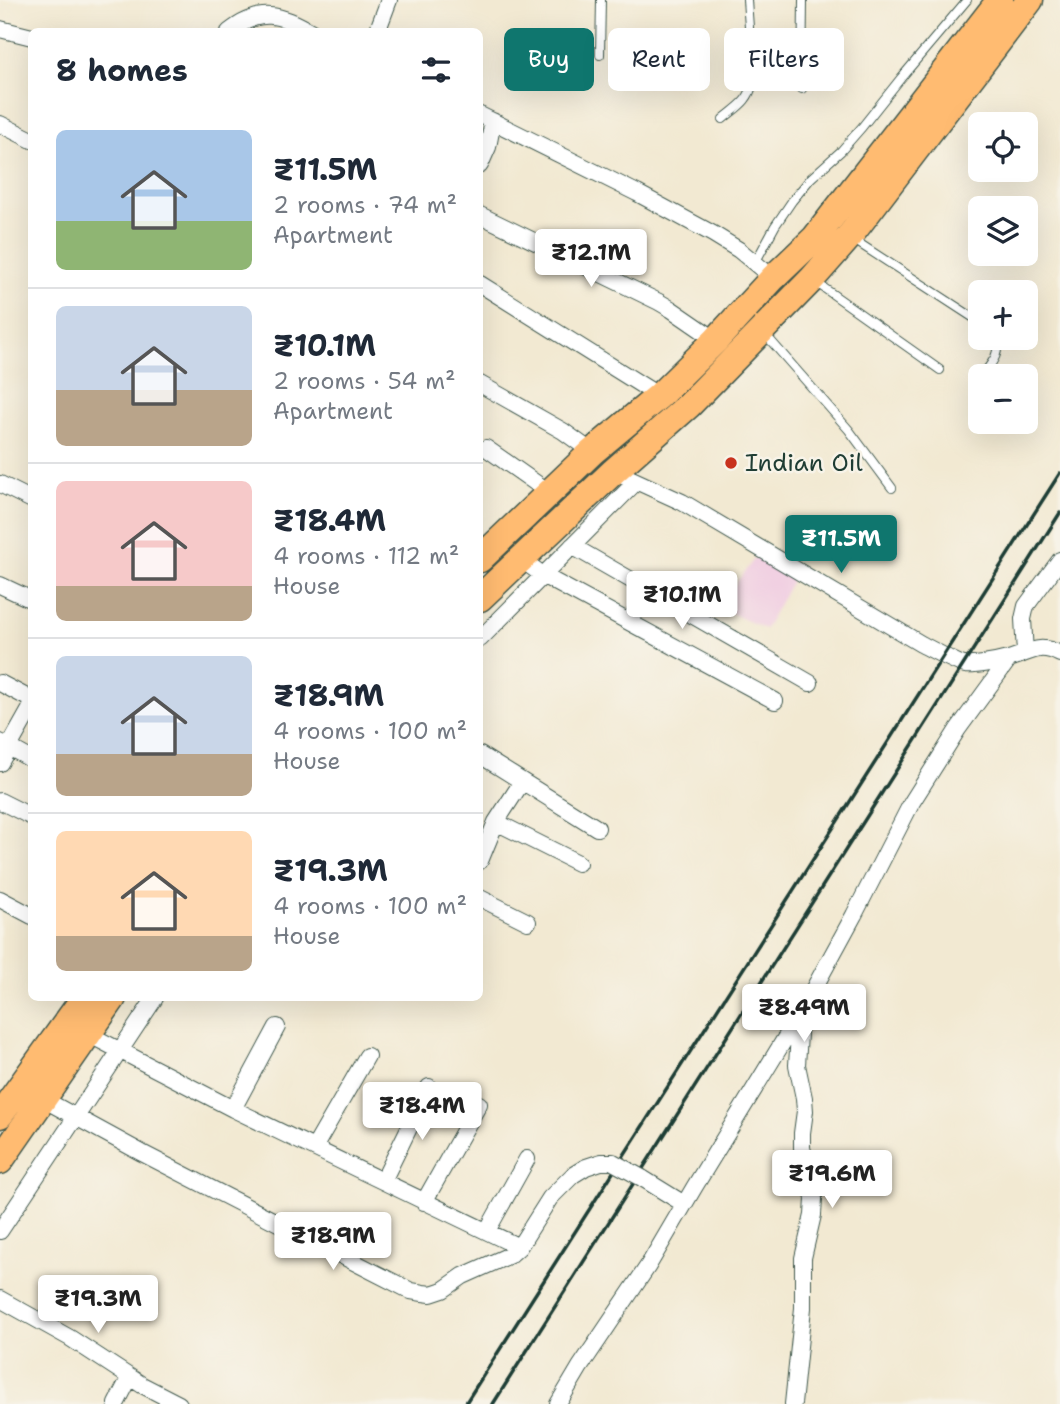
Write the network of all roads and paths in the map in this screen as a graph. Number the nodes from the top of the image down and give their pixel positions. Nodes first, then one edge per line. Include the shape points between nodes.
1 (389, 0) edge
2 (601, 0) edge
3 (747, 0) edge
4 (803, 0) edge
5 (968, 0) edge
6 (1030, 0) edge
7 (992, 6) edge
8 (235, 28) edge
9 (305, 28) edge
10 (378, 28) edge
11 (803, 28) edge
12 (0, 29) edge
13 (28, 36) edge
14 (600, 55) dead end
15 (486, 118) edge
16 (723, 120) dead end
17 (0, 124) edge
18 (28, 138) edge
19 (483, 158) edge
20 (483, 216) edge
21 (849, 237) junction
22 (764, 270) junction
23 (812, 279) junction
24 (483, 286) edge
25 (968, 314) edge
26 (762, 331) junction
27 (716, 340) junction
28 (940, 370) dead end
29 (483, 386) edge
30 (659, 396) junction
31 (486, 448) dead end
32 (592, 453) junction
33 (625, 476) junction
34 (0, 484) edge
35 (892, 488) dead end
36 (550, 493) junction
37 (28, 498) edge
38 (572, 546) junction
39 (483, 551) edge
40 (521, 559) junction
41 (1060, 560) edge
42 (544, 576) junction
43 (0, 585) edge
44 (649, 590) junction
45 (483, 595) edge
46 (28, 598) edge
47 (630, 621) junction
48 (483, 636) edge
49 (1060, 654) edge
50 (1017, 656) junction
51 (0, 683) edge
52 (810, 683) dead end
53 (28, 698) edge
54 (775, 701) dead end
55 (28, 711) edge
56 (4, 744) edge
57 (483, 757) edge
58 (28, 758) edge
59 (0, 763) edge
60 (522, 782) junction
61 (0, 801) edge
62 (28, 815) edge
63 (496, 822) junction
64 (597, 828) dead end
65 (483, 854) edge
66 (578, 863) dead end
67 (0, 899) edge
68 (483, 900) edge
69 (28, 914) edge
70 (528, 922) dead end
71 (83, 1001) edge
72 (111, 1001) edge
73 (153, 1001) edge
74 (800, 1014) junction
75 (277, 1027) dead end
76 (88, 1034) junction
77 (121, 1050) junction
78 (367, 1056) dead end
79 (429, 1087) dead end
80 (43, 1099) junction
81 (480, 1104) dead end
82 (233, 1109) junction
83 (0, 1115) edge
84 (76, 1117) junction
85 (314, 1148) junction
86 (527, 1159) dead end
87 (0, 1161) edge
88 (383, 1181) junction
89 (425, 1202) junction
90 (684, 1204) junction
91 (0, 1231) edge
92 (487, 1231) junction
93 (519, 1247) junction
94 (0, 1299) edge
95 (130, 1377) junction
96 (797, 1401) edge
97 (116, 1404) edge
98 (178, 1404) edge
99 (558, 1404) edge

1 - 10 street
2 - 14 lane
3 - 16 lane via 751,92
4 - 11 lane
5 - 22 lane via 841,151 792,201 775,226
6 - 21 highway
7 - 22 highway via 815,238
8 - 9 street via 250,17 263,15
12 - 13 street
15 - 19 street via 488,147
15 - 22 street via 670,210
17 - 18 street
20 - 27 street via 659,302
21 - 23 highway
21 - 25 lane
22 - 27 highway
23 - 26 highway
23 - 28 lane
24 - 30 street
26 - 33 highway
26 - 35 lane via 842,421
27 - 30 highway
29 - 32 street
30 - 32 highway
31 - 36 street
32 - 36 highway
33 - 38 street
33 - 40 highway
33 - 50 street via 682,502 962,666
34 - 37 street
36 - 39 highway
38 - 42 street
38 - 44 street
40 - 42 street
40 - 45 highway
41 - 50 street via 1026,606
42 - 47 street
42 - 48 street
43 - 46 street
44 - 47 street
44 - 52 street
47 - 54 street
49 - 50 street via 1042,648
50 - 74 street via 958,729 912,802
51 - 53 street
55 - 56 street
56 - 58 street
56 - 59 street
57 - 60 street
60 - 63 street
60 - 64 street
61 - 62 street
63 - 65 street
63 - 66 street
67 - 69 street
68 - 70 street
71 - 83 highway
72 - 76 highway
73 - 77 street
74 - 90 street
74 - 96 street via 797,1065 805,1111 802,1147 814,1199 803,1258
75 - 82 street
76 - 77 street
76 - 80 highway
77 - 82 street
77 - 84 street
78 - 85 street
79 - 88 street
80 - 84 street
80 - 87 highway
81 - 89 street
82 - 85 street
84 - 91 street
84 - 93 street via 411,1291 431,1294 443,1290
85 - 88 street
86 - 92 street
88 - 89 street
89 - 92 street
90 - 93 street, bridge via 613,1163 601,1162 573,1175 550,1198
90 - 99 street
92 - 93 street
94 - 95 street
95 - 97 street
95 - 98 street

